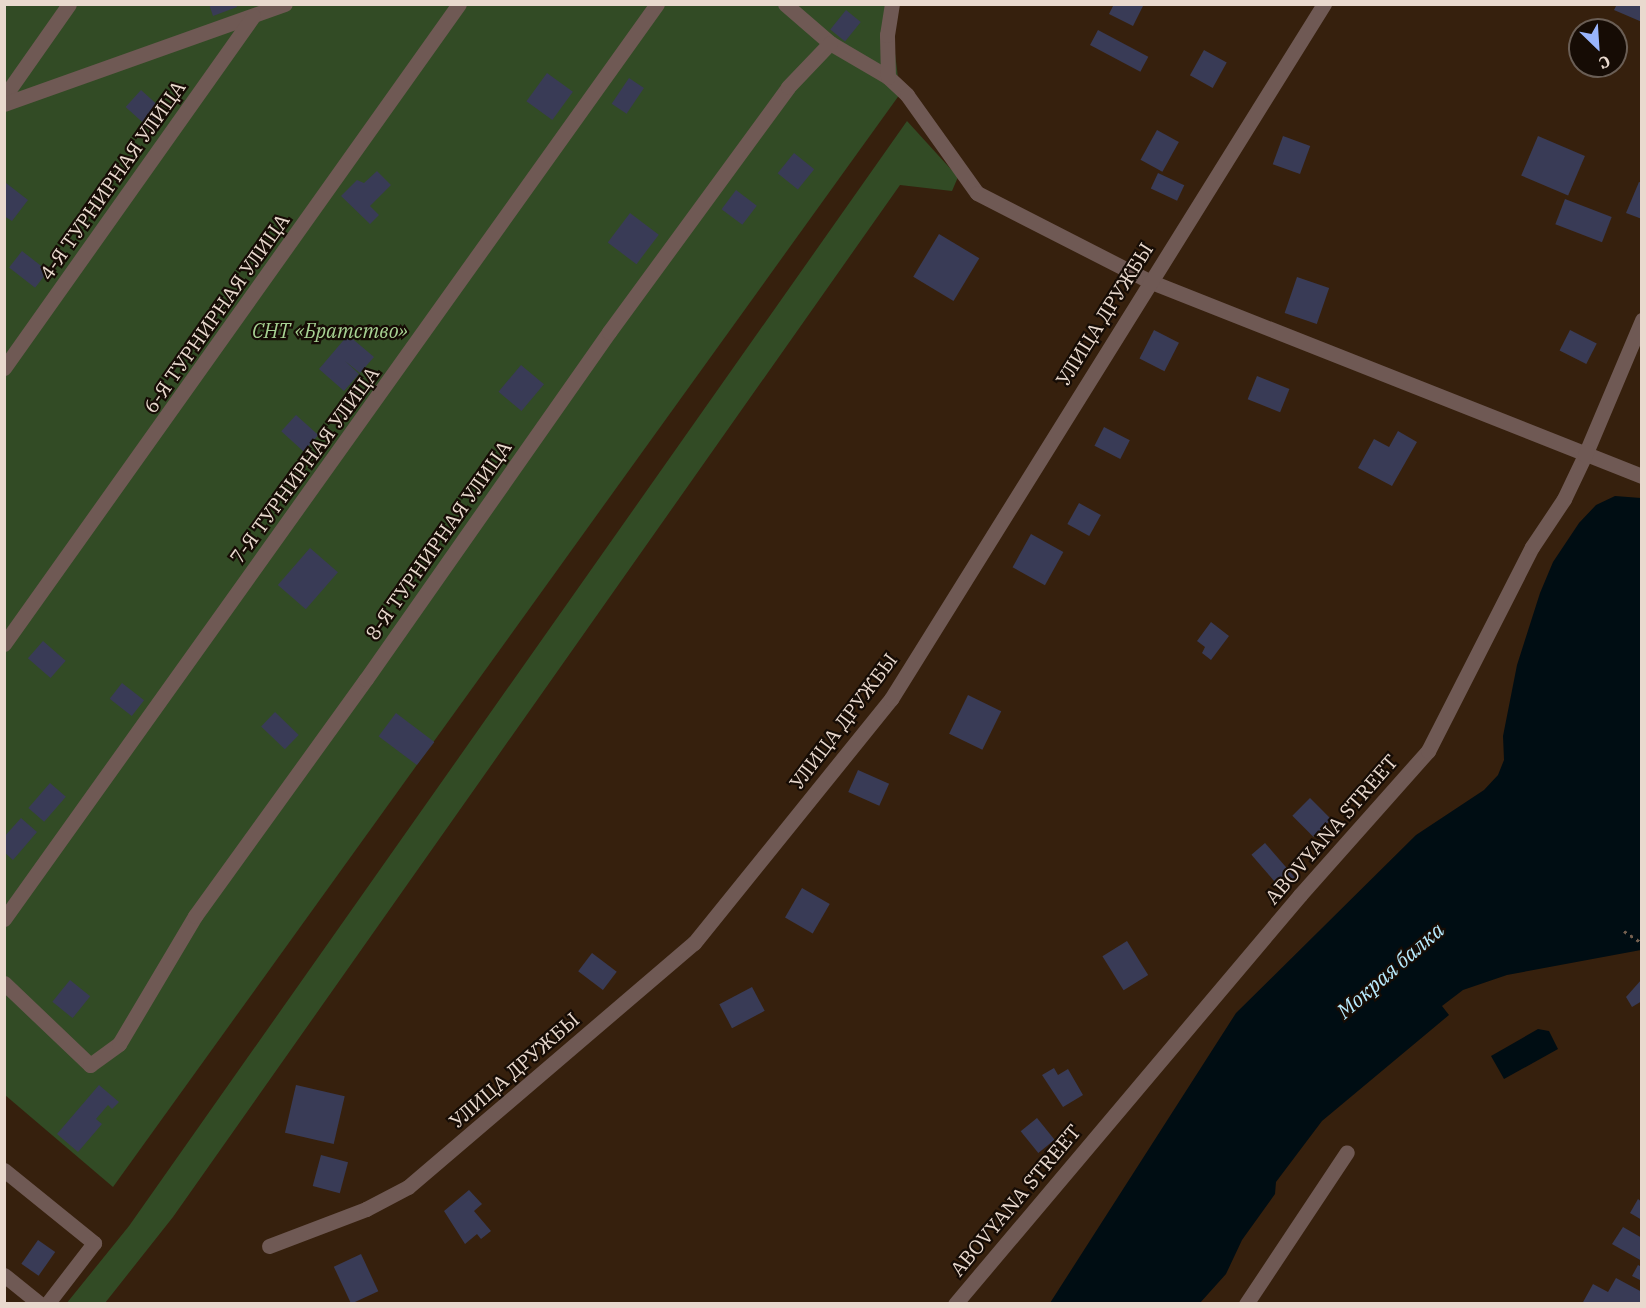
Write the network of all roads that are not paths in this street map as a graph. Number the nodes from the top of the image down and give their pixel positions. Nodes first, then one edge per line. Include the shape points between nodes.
1 (69, 4) edge
2 (285, 4) edge
3 (459, 4) edge
4 (657, 4) edge
5 (785, 4) edge
6 (892, 4) edge
7 (1324, 4) edge
8 (253, 16) junction
9 (830, 43) junction
10 (888, 77) junction
11 (4, 97) edge
12 (4, 104) edge
13 (1149, 281) junction
14 (1641, 320) edge
15 (4, 368) edge
16 (1585, 455) junction
17 (1641, 476) edge
18 (4, 644) edge
19 (4, 919) edge
20 (4, 984) edge
21 (1347, 1152) dead end
22 (4, 1170) edge
23 (269, 1246) dead end
24 (4, 1275) edge
25 (40, 1304) edge
26 (47, 1304) edge
27 (955, 1304) edge
28 (1246, 1304) edge

1 - 11 street
2 - 8 street
3 - 18 street, 6-Я ТУРНИРНАЯ УЛИЦА
4 - 19 street, 7-Я ТУРНИРНАЯ УЛИЦА
5 - 9 street
6 - 10 street via 887,35
7 - 13 street, УЛИЦА ДРУЖБЫ
8 - 12 street
8 - 15 street, 4-Я ТУРНИРНАЯ УЛИЦА
9 - 10 street
9 - 20 street, 8-Я ТУРНИРНАЯ УЛИЦА via 788,87 609,332 366,680 195,916 119,1044 90,1065
10 - 13 street via 907,95 977,193
13 - 16 street
13 - 23 street, УЛИЦА ДРУЖБЫ via 891,699 694,943 408,1187 366,1209
14 - 16 street, ABOVYANA STREET
16 - 17 street
16 - 27 street, ABOVYANA STREET via 1532,547 1428,750 1300,895
21 - 28 street
22 - 26 street via 94,1243
24 - 25 street

